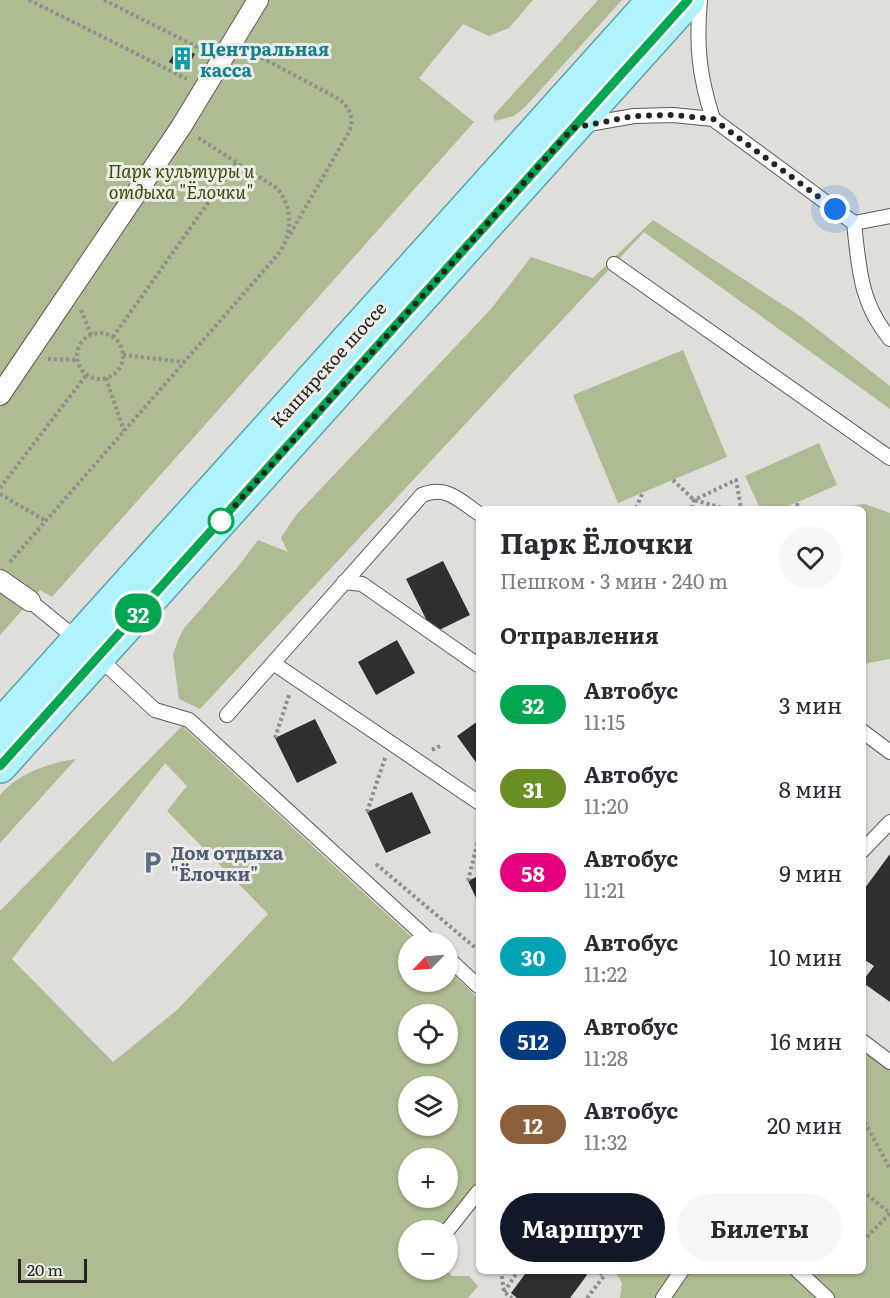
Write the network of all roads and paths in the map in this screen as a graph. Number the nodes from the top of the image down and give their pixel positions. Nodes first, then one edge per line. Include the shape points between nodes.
1 (29, 0) edge
2 (104, 0) edge
3 (258, 0) edge
4 (654, 0) edge
5 (688, 0) edge
6 (700, 0) edge
7 (233, 42) junction
8 (223, 60) junction
9 (205, 88) junction
10 (713, 119) junction
11 (181, 127) junction
12 (573, 128) junction
13 (237, 162) junction
14 (890, 216) edge
15 (854, 223) junction
16 (285, 244) junction
17 (614, 264) dead end
18 (113, 337) junction
19 (890, 339) edge
20 (123, 355) junction
21 (184, 362) junction
22 (87, 374) junction
23 (106, 378) junction
24 (0, 395) edge
25 (124, 431) junction
26 (890, 458) edge
27 (673, 480) dead end
28 (0, 488) edge
29 (643, 492) dead end
30 (0, 494) edge
31 (694, 500) junction
32 (797, 503) dead end
33 (637, 506) edge
34 (692, 506) edge
35 (716, 506) edge
36 (741, 506) edge
37 (798, 506) edge
38 (476, 512) edge
39 (46, 521) junction
40 (4, 573) edge
41 (344, 582) junction
42 (30, 601) joint
43 (88, 649) junction
44 (273, 663) junction
45 (476, 664) edge
46 (294, 677) junction
47 (226, 715) dead end
48 (0, 728) edge
49 (866, 733) edge
50 (276, 738) dead end
51 (391, 743) junction
52 (890, 752) edge
53 (0, 766) edge
54 (476, 801) edge
55 (367, 812) dead end
56 (890, 822) edge
57 (866, 847) edge
58 (476, 849) edge
59 (468, 881) dead end
60 (420, 932) edge
61 (458, 967) edge
62 (476, 984) edge
63 (866, 1044) edge
64 (890, 1062) edge
65 (866, 1124) edge
66 (890, 1169) edge
67 (866, 1194) edge
68 (476, 1195) edge
69 (456, 1220) edge
70 (866, 1238) edge
71 (502, 1274) edge
72 (516, 1274) edge
73 (602, 1274) edge
74 (679, 1274) edge
75 (801, 1274) edge
76 (504, 1292) junction
77 (512, 1298) edge
78 (587, 1298) edge
79 (663, 1298) edge
80 (827, 1298) edge

1 - 9 path
2 - 8 path
3 - 7 street
4 - 43 main road, Каширское шоссе
5 - 12 main road, Каширское шоссе
6 - 10 lane via 700,68
7 - 8 street
7 - 16 path via 339,99 348,108 351,119 350,130
8 - 9 street
9 - 11 street
10 - 12 lane via 634,116
10 - 15 lane
11 - 13 path
11 - 24 street
12 - 43 main road, Каширское шоссе
13 - 16 path via 284,197 289,214
13 - 18 path
14 - 15 lane
15 - 19 lane via 863,291
16 - 21 path
17 - 26 lane
18 - 20 path
18 - 22 path via 98,333 84,339 78,360
20 - 21 path
20 - 23 path via 119,370
21 - 25 path
22 - 23 path
22 - 28 path
23 - 25 path
25 - 39 path
27 - 31 path
29 - 33 path
30 - 39 path
31 - 34 path
31 - 35 path
31 - 36 path via 736,480
32 - 37 path
38 - 41 lane via 450,493 433,490 422,495
39 - 40 path
40 - 42 street
41 - 44 lane
41 - 45 lane via 362,584
42 - 43 lane
43 - 48 main road, Каширское шоссе
43 - 53 main road, Каширское шоссе
43 - 60 lane via 154,710 189,720
44 - 46 lane
44 - 47 lane
46 - 50 path
46 - 51 lane
49 - 52 lane
51 - 54 lane
51 - 55 path
56 - 57 lane
58 - 59 path
61 - 62 lane
63 - 64 lane
65 - 66 path
67 - 70 path via 890,1213
68 - 69 lane
71 - 76 path
72 - 76 path
73 - 78 path via 604,1276
74 - 79 lane
75 - 80 lane
76 - 77 path

